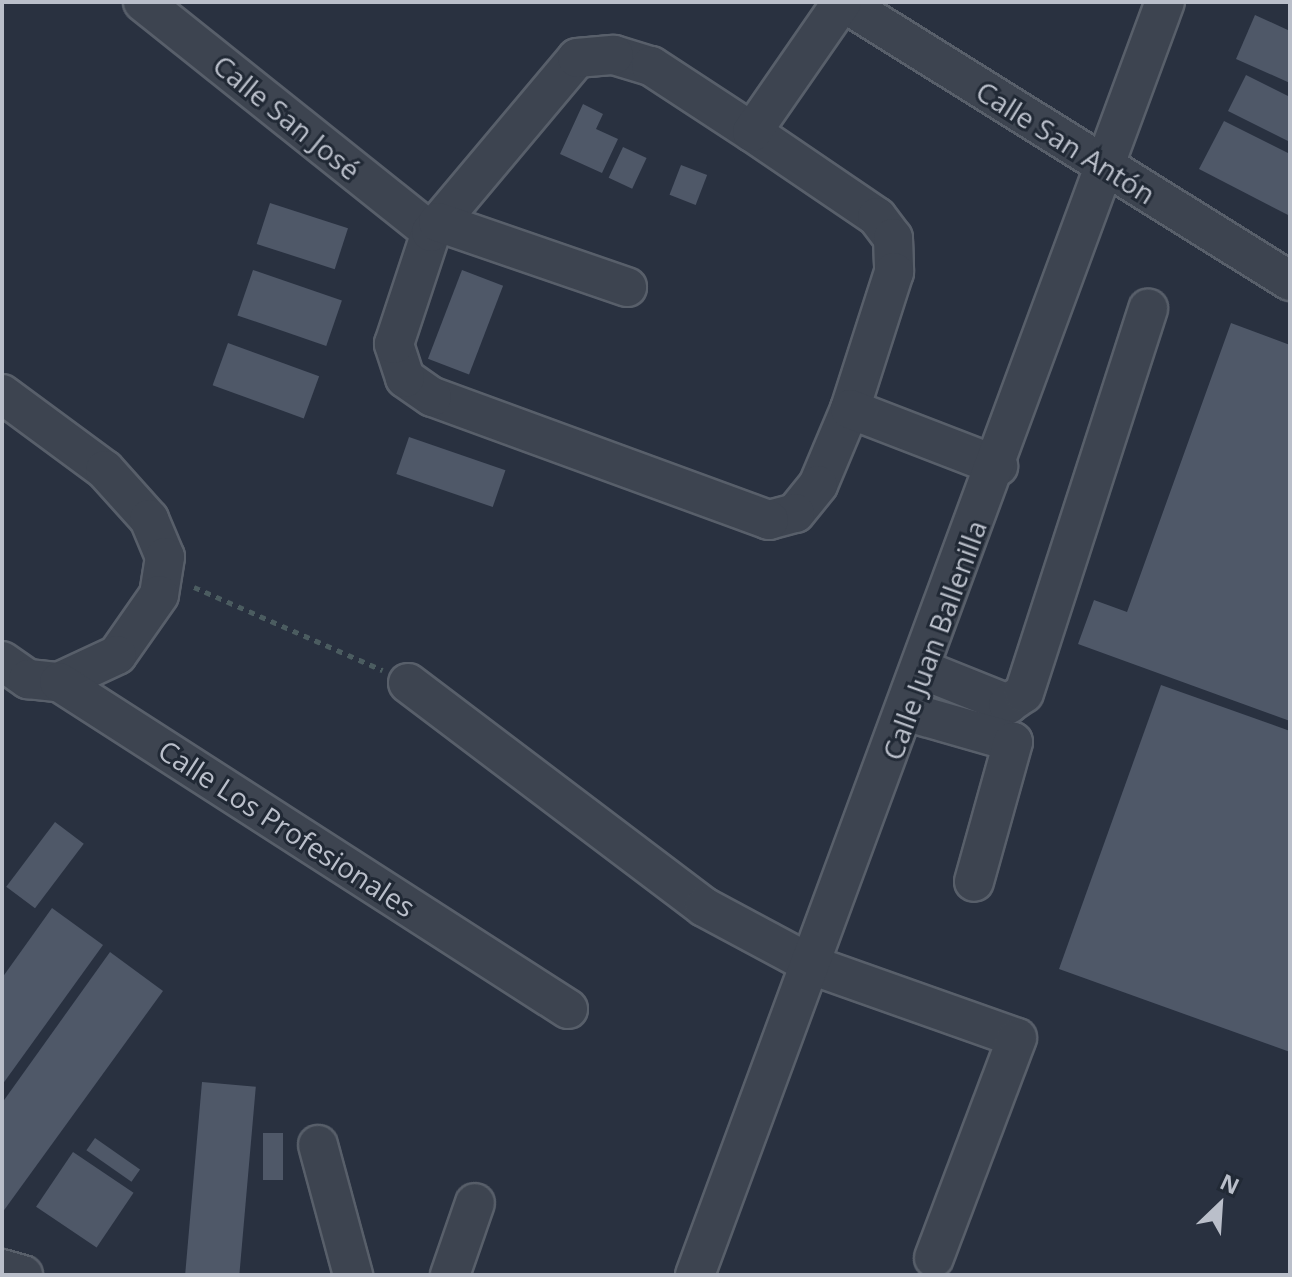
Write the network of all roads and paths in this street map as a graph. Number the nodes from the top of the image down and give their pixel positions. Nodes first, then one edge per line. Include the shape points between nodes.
1 (143, 2) edge
2 (176, 2) edge
3 (842, 2) edge
4 (1165, 2) edge
5 (752, 132) junction
6 (1103, 166) junction
7 (437, 223) junction
8 (1290, 281) edge
9 (627, 287) dead end
10 (1148, 308) dead end
11 (2, 394) edge
12 (850, 409) junction
13 (998, 466) junction
14 (162, 575) junction
15 (2, 661) edge
16 (923, 670) junction
17 (59, 682) junction
18 (408, 683) joint
19 (1017, 702) junction
20 (908, 712) junction
21 (1002, 739) junction
22 (974, 882) dead end
23 (814, 966) junction
24 (568, 1009) dead end
25 (318, 1145) dead end
26 (475, 1203) dead end
27 (934, 1258) dead end
28 (2, 1269) edge
29 (23, 1275) edge
30 (353, 1275) edge
31 (450, 1275) edge
32 (695, 1275) edge

1 - 7 street, Calle San José
2 - 7 street, Calle San José
3 - 5 street
3 - 6 street, Calle San Antón
4 - 6 street, Calle Juan Ballenilla
5 - 7 street via 651,66 614,55 577,58
5 - 12 street via 877,217 893,238 894,272
6 - 8 street, Calle San Antón
6 - 13 street, Calle Juan Ballenilla
7 - 9 street
7 - 12 street via 394,344 405,378 432,397 769,520 795,513 818,485
10 - 19 street
11 - 14 street via 105,470 149,519 165,557
12 - 13 street
13 - 16 street, Calle Juan Ballenilla
14 - 17 street via 159,595 117,655
14 - 18 path via 305,630
15 - 17 street, Calle Los Profesionales via 28,679
16 - 19 street
16 - 20 street, Calle Juan Ballenilla
17 - 24 street, Calle Los Profesionales
18 - 23 street via 678,889
19 - 21 street
20 - 21 street
20 - 23 street, Calle Juan Ballenilla
21 - 22 street via 1016,750
23 - 27 street via 1017,1038
23 - 32 street, Calle Juan Ballenilla
25 - 30 street
26 - 31 street
28 - 29 street

